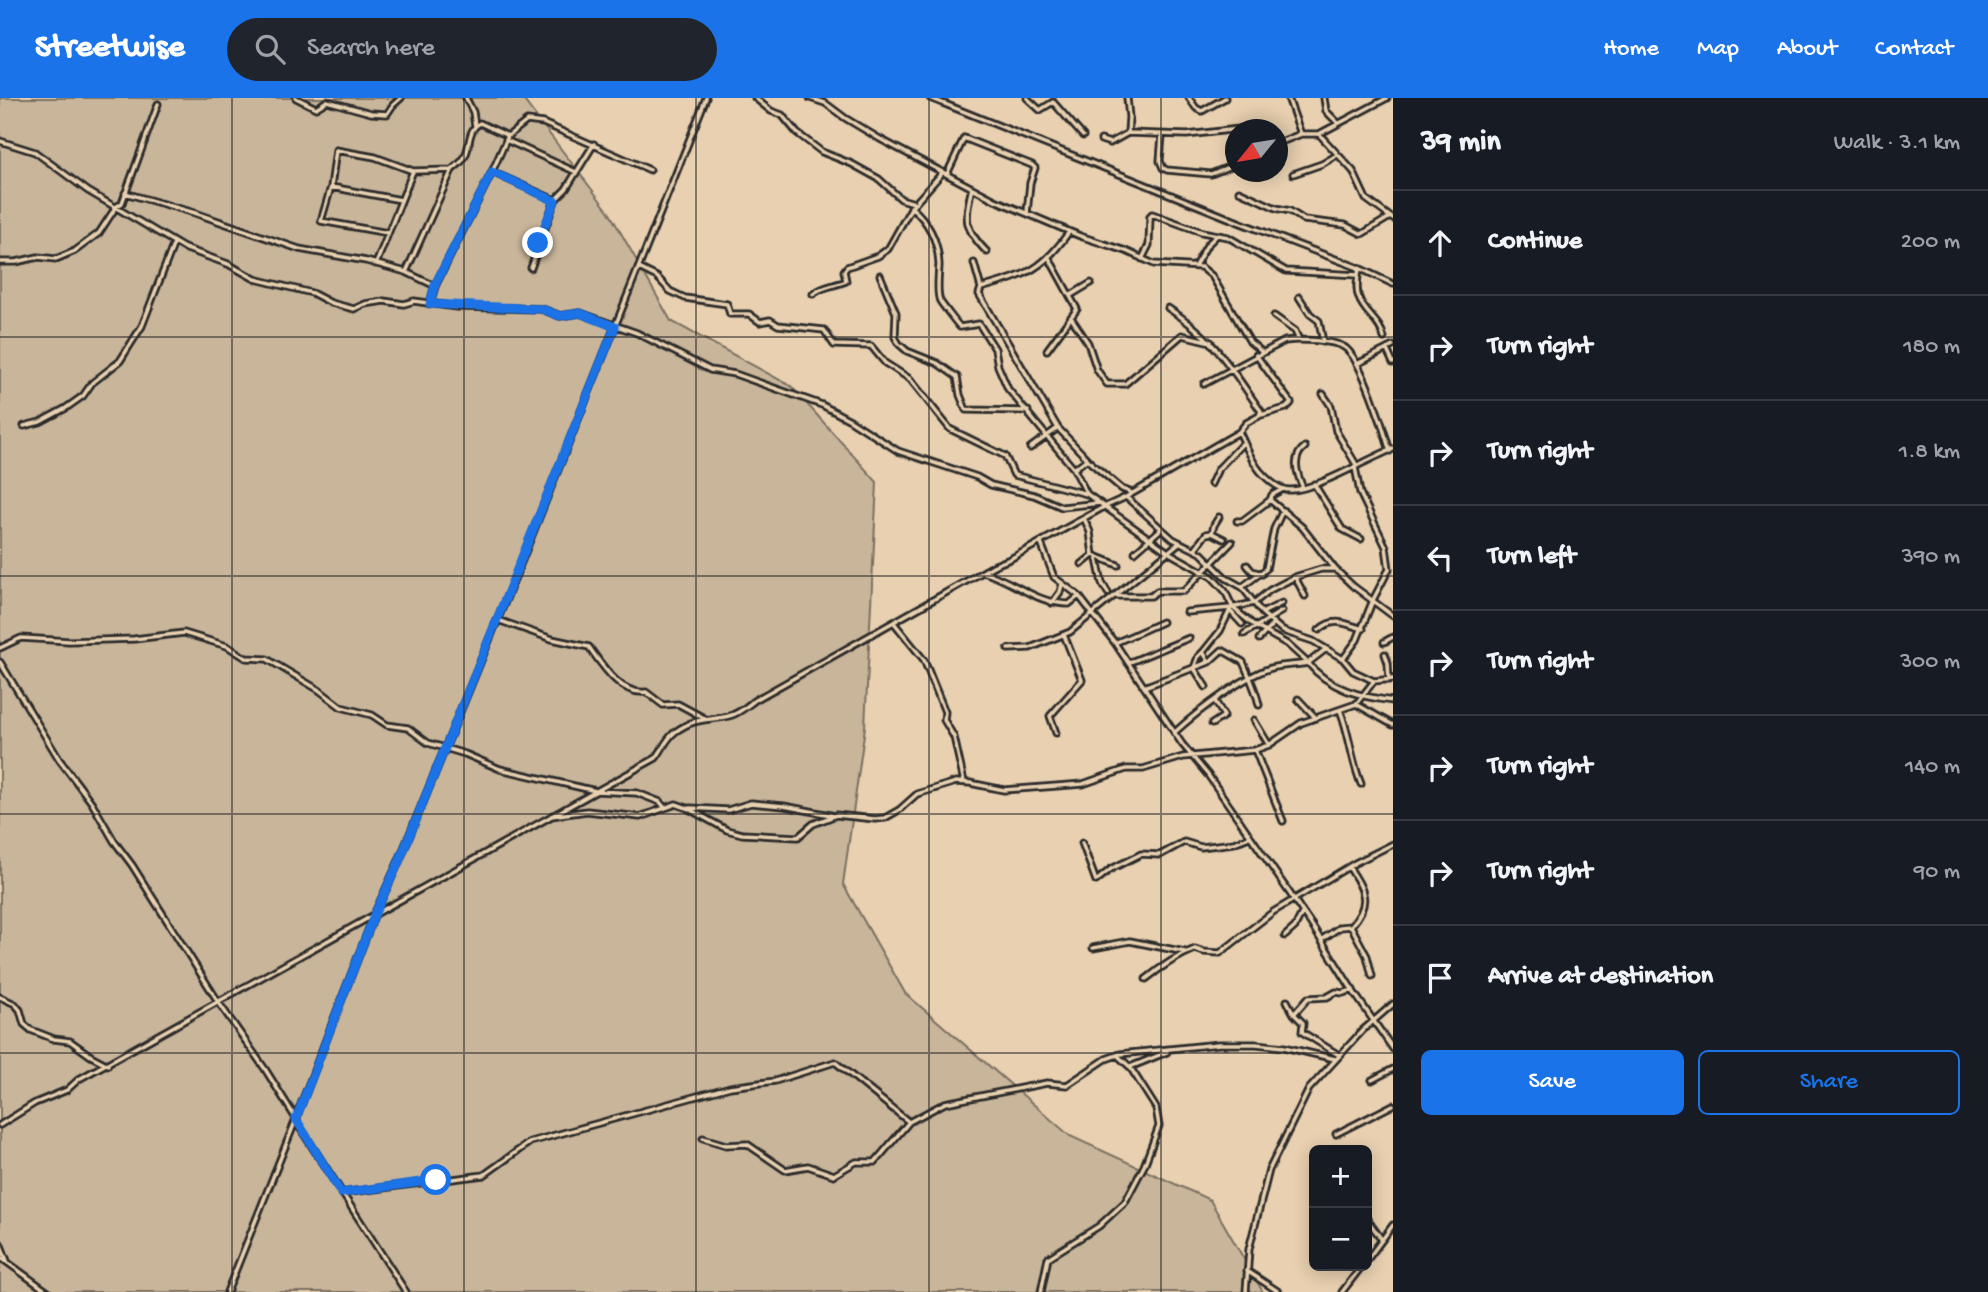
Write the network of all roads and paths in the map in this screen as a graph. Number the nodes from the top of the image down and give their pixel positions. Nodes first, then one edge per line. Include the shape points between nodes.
1 (296, 98) edge
2 (401, 98) edge
3 (466, 98) edge
4 (706, 98) edge
5 (755, 98) edge
6 (810, 98) edge
7 (930, 98) edge
8 (1027, 98) edge
9 (1059, 98) edge
10 (1127, 98) edge
11 (1189, 98) edge
12 (1225, 98) edge
13 (1288, 98) edge
14 (1324, 98) edge
15 (1387, 98) edge
16 (1053, 102) junction
17 (158, 104) dead end
18 (1338, 123) junction
19 (475, 125) junction
20 (1225, 131) edge
21 (1128, 133) junction
22 (1301, 134) junction
23 (1319, 134) junction
24 (1162, 135) junction
25 (1083, 136) dead end
26 (507, 138) junction
27 (1288, 139) edge
28 (1101, 140) dead end
29 (0, 141) edge
30 (594, 144) junction
31 (1337, 155) junction
32 (1225, 168) edge
33 (452, 170) junction
34 (650, 170) dead end
35 (413, 171) junction
36 (492, 172) junction
37 (576, 172) junction
38 (945, 173) junction
39 (1293, 174) dead end
40 (331, 187) junction
41 (972, 188) junction
42 (1239, 191) dead end
43 (125, 193) junction
44 (401, 200) junction
45 (555, 201) junction
46 (913, 205) junction
47 (116, 207) junction
48 (1027, 213) junction
49 (1392, 218) edge
50 (1069, 232) junction
51 (388, 233) junction
52 (1217, 234) junction
53 (174, 243) junction
54 (988, 252) dead end
55 (1049, 258) junction
56 (1142, 259) junction
57 (0, 262) edge
58 (974, 263) dead end
59 (376, 264) junction
60 (1195, 266) junction
61 (531, 268) dead end
62 (639, 268) junction
63 (1359, 268) junction
64 (406, 272) junction
65 (880, 275) dead end
66 (1358, 275) junction
67 (1091, 283) dead end
68 (1393, 284) edge
69 (435, 285) junction
70 (981, 288) junction
71 (813, 294) dead end
72 (1071, 295) junction
73 (1298, 297) dead end
74 (430, 304) junction
75 (1168, 308) dead end
76 (1274, 316) dead end
77 (1072, 319) junction
78 (615, 327) junction
79 (1384, 338) dead end
80 (1299, 340) junction
81 (1323, 342) junction
82 (1213, 343) junction
83 (1393, 346) edge
84 (1047, 350) dead end
85 (1387, 350) junction
86 (1262, 352) junction
87 (1256, 355) junction
88 (1393, 363) edge
89 (1357, 364) junction
90 (1233, 368) junction
91 (1204, 384) dead end
92 (1323, 394) dead end
93 (1028, 411) junction
94 (1259, 416) junction
95 (24, 426) dead end
96 (1058, 428) junction
97 (1239, 432) junction
98 (1046, 436) junction
99 (1244, 442) junction
100 (1305, 447) dead end
101 (1030, 448) dead end
102 (1392, 450) edge
103 (1087, 459) junction
104 (1356, 466) junction
105 (1074, 469) junction
106 (1211, 484) dead end
107 (1314, 484) junction
108 (1303, 488) junction
109 (1283, 489) junction
110 (1132, 493) junction
111 (1087, 494) junction
112 (1126, 497) junction
113 (1270, 500) junction
114 (1102, 505) junction
115 (1283, 510) junction
116 (1219, 517) dead end
117 (1084, 518) junction
118 (1237, 521) dead end
119 (1161, 529) junction
120 (1212, 533) junction
121 (1150, 539) junction
122 (1224, 539) dead end
123 (1361, 539) dead end
124 (1232, 542) dead end
125 (1041, 543) junction
126 (1179, 543) junction
127 (1195, 549) junction
128 (1135, 552) dead end
129 (1168, 552) junction
130 (1095, 557) junction
131 (1212, 562) junction
132 (1082, 564) dead end
133 (1118, 565) dead end
134 (1247, 565) dead end
135 (1335, 569) junction
136 (983, 572) junction
137 (1201, 572) junction
138 (1262, 574) junction
139 (1295, 577) junction
140 (1062, 584) junction
141 (1242, 587) junction
142 (1108, 593) dead end
143 (1079, 596) junction
144 (1115, 596) junction
145 (1304, 596) dead end
146 (1373, 600) junction
147 (1052, 603) junction
148 (1254, 603) junction
149 (1282, 603) dead end
150 (1232, 609) junction
151 (1282, 611) dead end
152 (1187, 612) dead end
153 (1262, 613) junction
154 (1093, 614) junction
155 (1393, 616) edge
156 (1267, 619) junction
157 (498, 620) junction
158 (1162, 622) dead end
159 (894, 623) junction
160 (1242, 624) dead end
161 (1273, 624) junction
162 (1255, 626) junction
163 (1319, 629) dead end
164 (1363, 629) junction
165 (1264, 631) junction
166 (1244, 634) dead end
167 (1064, 635) junction
168 (1189, 638) dead end
169 (1393, 638) edge
170 (1259, 639) dead end
171 (1384, 642) dead end
172 (1115, 643) junction
173 (0, 648) edge
174 (1007, 649) dead end
175 (1326, 649) junction
176 (1203, 652) junction
177 (1385, 654) dead end
178 (1343, 659) junction
179 (0, 662) edge
180 (1209, 662) junction
181 (1128, 663) junction
182 (1308, 663) junction
183 (1194, 668) junction
184 (1248, 677) junction
185 (1391, 679) edge
186 (1374, 681) junction
187 (1144, 687) junction
188 (1206, 687) dead end
189 (1363, 697) junction
190 (1298, 699) dead end
191 (1215, 701) junction
192 (1393, 701) edge
193 (1356, 704) junction
194 (1259, 705) dead end
195 (1340, 710) junction
196 (1315, 717) junction
197 (704, 718) junction
198 (1254, 720) dead end
199 (1212, 724) dead end
200 (1393, 725) edge
201 (1056, 733) dead end
202 (1175, 733) junction
203 (1269, 744) junction
204 (445, 748) junction
205 (1255, 750) junction
206 (1192, 756) junction
207 (964, 782) junction
208 (1361, 784) dead end
209 (596, 791) junction
210 (664, 807) junction
211 (687, 808) junction
212 (550, 816) junction
213 (833, 816) junction
214 (1283, 821) dead end
215 (1250, 837) junction
216 (1082, 843) dead end
217 (1393, 844) edge
218 (1349, 867) junction
219 (1294, 901) junction
220 (375, 913) junction
221 (1303, 913) junction
222 (1351, 926) junction
223 (1285, 936) dead end
224 (1321, 940) junction
225 (1093, 948) dead end
226 (1187, 952) junction
227 (1372, 975) dead end
228 (1146, 979) dead end
229 (1353, 990) junction
230 (0, 997) edge
231 (1287, 1001) dead end
232 (219, 1003) junction
233 (1393, 1004) edge
234 (1294, 1014) junction
235 (1374, 1021) junction
236 (1391, 1041) edge
237 (1393, 1049) edge
238 (1172, 1050) junction
239 (1117, 1055) junction
240 (1337, 1057) junction
241 (108, 1065) junction
242 (1130, 1067) junction
243 (1393, 1069) edge
244 (1372, 1080) dead end
245 (1393, 1105) edge
246 (296, 1120) junction
247 (909, 1122) junction
248 (0, 1125) edge
249 (1336, 1134) dead end
250 (703, 1138) dead end
251 (341, 1193) junction
252 (1372, 1226) edge
253 (1393, 1226) edge
254 (1382, 1240) junction
255 (0, 1243) edge
256 (1372, 1253) edge
257 (0, 1257) edge
258 (7, 1261) junction
259 (1247, 1271) junction
260 (1358, 1271) edge
261 (48, 1292) edge
262 (227, 1292) edge
263 (407, 1292) edge
264 (1041, 1292) edge
265 (1246, 1292) edge
266 (1279, 1292) edge
267 (1342, 1292) edge

1 - 2 street via 316,108 327,102 387,114
3 - 19 street
4 - 62 street
5 - 46 street via 782,115 822,152 879,179
6 - 38 street
7 - 63 street
8 - 16 street via 1040,110
9 - 16 street
10 - 21 street
11 - 12 street via 1202,111
13 - 22 street
14 - 18 street via 1326,111
15 - 18 street
16 - 25 street
17 - 43 street
18 - 23 street
19 - 26 street via 480,123
19 - 33 street via 465,158
20 - 24 street
21 - 24 street
21 - 28 street via 1110,143
22 - 23 street
22 - 27 street
23 - 31 street
24 - 32 street via 1163,168 1211,174
26 - 30 street via 527,121 543,122
26 - 36 street
26 - 37 street
29 - 47 street via 35,152
30 - 34 street
30 - 37 street
31 - 39 street
31 - 49 street via 1353,171 1366,199
33 - 35 street
33 - 64 street
35 - 40 street via 336,149
35 - 44 street
36 - 45 street
36 - 69 street
37 - 45 street
38 - 41 street
38 - 46 street
38 - 48 street via 964,138 1032,164
40 - 44 street
40 - 51 street via 321,221
41 - 48 street
41 - 54 street via 966,218 972,236
42 - 49 street via 1304,220 1345,225 1362,234
43 - 47 street
43 - 59 street via 299,249
44 - 51 street
45 - 61 street
46 - 71 street via 888,249 847,267 846,281 821,287
46 - 93 street via 932,235 940,302 960,327 979,324 995,349 1008,389
47 - 53 street
47 - 57 street via 99,233 75,251 56,259
48 - 50 street
50 - 55 street
50 - 56 street
51 - 59 street
52 - 56 street via 1152,214 1149,245
52 - 60 street
52 - 66 street via 1232,238 1286,271
53 - 74 street via 255,279 354,309 384,301
53 - 95 street via 142,326 120,360 66,408
55 - 70 street via 1027,273
55 - 72 street
56 - 60 street
58 - 70 street
59 - 64 street
60 - 86 street via 1212,276 1250,342
62 - 78 street
62 - 111 street via 685,298 727,304 730,314 824,330 834,345 871,346 885,363 910,379 950,429 1005,456 1014,475
63 - 66 street
63 - 68 street
64 - 69 street
65 - 93 street via 896,313 899,344 957,377 966,410
66 - 79 street via 1359,300 1379,324
67 - 72 street
69 - 74 street
70 - 96 street via 979,294
72 - 77 street via 1077,309
73 - 81 street via 1319,321
74 - 78 street via 542,309 560,316 580,313
75 - 82 street
76 - 80 street via 1295,331
77 - 82 street via 1107,384 1125,384 1182,335
77 - 84 street
78 - 114 street via 710,370 735,374 822,405 898,451 991,485 1062,507
78 - 157 street
80 - 81 street
80 - 86 street
81 - 89 street via 1345,347
82 - 90 street
83 - 85 street
85 - 88 street
85 - 89 street
86 - 87 street
87 - 90 street
87 - 94 street via 1291,403
89 - 102 street
90 - 91 street
90 - 94 street via 1261,411
92 - 104 street via 1331,406 1336,431
93 - 98 street
94 - 97 street
96 - 98 street
96 - 103 street
97 - 99 street
97 - 110 street
98 - 101 street
98 - 105 street
99 - 106 street via 1218,469
99 - 109 street via 1261,472
100 - 108 street via 1296,458
102 - 104 street
103 - 105 street
103 - 110 street
104 - 107 street
104 - 146 street via 1360,493 1389,565
105 - 111 street
107 - 108 street
107 - 123 street via 1342,529
108 - 109 street
109 - 113 street
110 - 112 street
111 - 114 street
112 - 114 street
112 - 119 street
113 - 115 street
113 - 118 street
114 - 117 street
114 - 121 street
115 - 135 street via 1308,533
115 - 138 street
116 - 120 street
117 - 125 street
117 - 130 street
119 - 121 street
119 - 126 street
120 - 122 street
120 - 127 street via 1203,536
121 - 128 street
121 - 129 street
124 - 131 street
125 - 136 street
125 - 140 street via 1054,577
126 - 127 street
126 - 129 street
127 - 131 street
129 - 137 street
129 - 144 street
130 - 132 street
130 - 133 street
130 - 142 street
131 - 137 street
131 - 141 street
134 - 138 street
135 - 139 street
135 - 146 street
136 - 147 street
136 - 159 street
137 - 144 street via 1184,591
137 - 150 street via 1225,591
138 - 141 street
139 - 145 street
139 - 148 street
140 - 143 street
140 - 147 street
141 - 148 street
143 - 147 street via 1069,604
143 - 154 street
144 - 154 street
146 - 155 street
146 - 164 street
148 - 150 street
148 - 153 street
149 - 153 street
150 - 152 street
150 - 160 street
150 - 162 street
150 - 176 street
151 - 156 street
153 - 156 street
154 - 167 street
154 - 172 street
156 - 161 street
156 - 162 street
157 - 197 street via 589,647 611,677 636,693 646,692 663,705 678,704
157 - 204 street
158 - 172 street
159 - 197 street via 737,713
159 - 207 street via 924,660 954,737
161 - 165 street
161 - 175 street
162 - 165 street
162 - 166 street
163 - 164 street via 1331,621
164 - 178 street
165 - 170 street
165 - 182 street
167 - 174 street via 1030,648
167 - 201 street via 1082,680 1050,716
168 - 181 street
169 - 171 street
172 - 181 street
173 - 204 street via 20,638 69,641 184,633 227,646 246,658 267,659 341,708 408,728 428,743
175 - 178 street
175 - 182 street
176 - 180 street
176 - 183 street
177 - 185 street
178 - 186 street via 1356,673
179 - 232 street
180 - 183 street
180 - 184 street via 1225,651 1243,662
181 - 187 street
182 - 184 street via 1275,667
182 - 189 street via 1334,684
183 - 187 street
183 - 188 street
184 - 191 street
184 - 194 street
185 - 186 street
186 - 189 street
187 - 202 street
189 - 192 street
189 - 193 street
190 - 196 street
191 - 199 street via 1224,716
191 - 202 street
193 - 195 street
193 - 200 street
195 - 196 street
195 - 208 street
196 - 203 street
197 - 209 street via 674,732 656,758
198 - 203 street
202 - 206 street
203 - 205 street
204 - 209 street via 500,769
204 - 220 street
205 - 206 street
205 - 214 street
206 - 207 street via 1126,769 1083,785 1004,790
206 - 215 street
207 - 213 street via 917,794 885,818
209 - 210 street via 637,793
209 - 212 street
210 - 211 street via 676,804
210 - 212 street via 640,817 587,811
211 - 213 street via 728,810 751,803
211 - 213 street via 727,830 753,835 799,836
212 - 220 street
215 - 216 street via 1201,847 1184,842 1160,855 1141,854 1096,881
215 - 219 street
217 - 218 street
218 - 219 street
218 - 222 street via 1365,906
219 - 221 street
219 - 226 street via 1220,953
220 - 232 street
220 - 246 street
221 - 223 street
221 - 224 street
222 - 224 street via 1340,927
222 - 227 street
224 - 229 street
225 - 226 street via 1130,942
226 - 228 street
229 - 234 street via 1308,998
229 - 235 street
230 - 241 street via 15,1004 31,1030 70,1041
231 - 234 street
232 - 241 street
232 - 246 street
233 - 235 street
234 - 240 street via 1303,1023 1302,1032
235 - 236 street
235 - 240 street
236 - 237 street
238 - 239 street
238 - 240 street via 1256,1044
238 - 242 street
239 - 242 street
239 - 247 street via 1067,1085 1047,1083 949,1101
240 - 259 street via 1309,1089 1269,1170 1253,1226
241 - 248 street
242 - 264 street via 1156,1108 1159,1126 1144,1166 1125,1202 1100,1226 1048,1258
243 - 244 street
245 - 249 street
246 - 251 street
246 - 262 street
247 - 250 street via 875,1162 856,1162 834,1175 808,1166 785,1170 747,1144 726,1145
247 - 251 street via 835,1062 530,1142 484,1175
251 - 263 street
252 - 254 street
253 - 254 street
254 - 256 street
255 - 258 street
257 - 258 street
258 - 261 street
259 - 265 street
259 - 266 street
260 - 267 street

